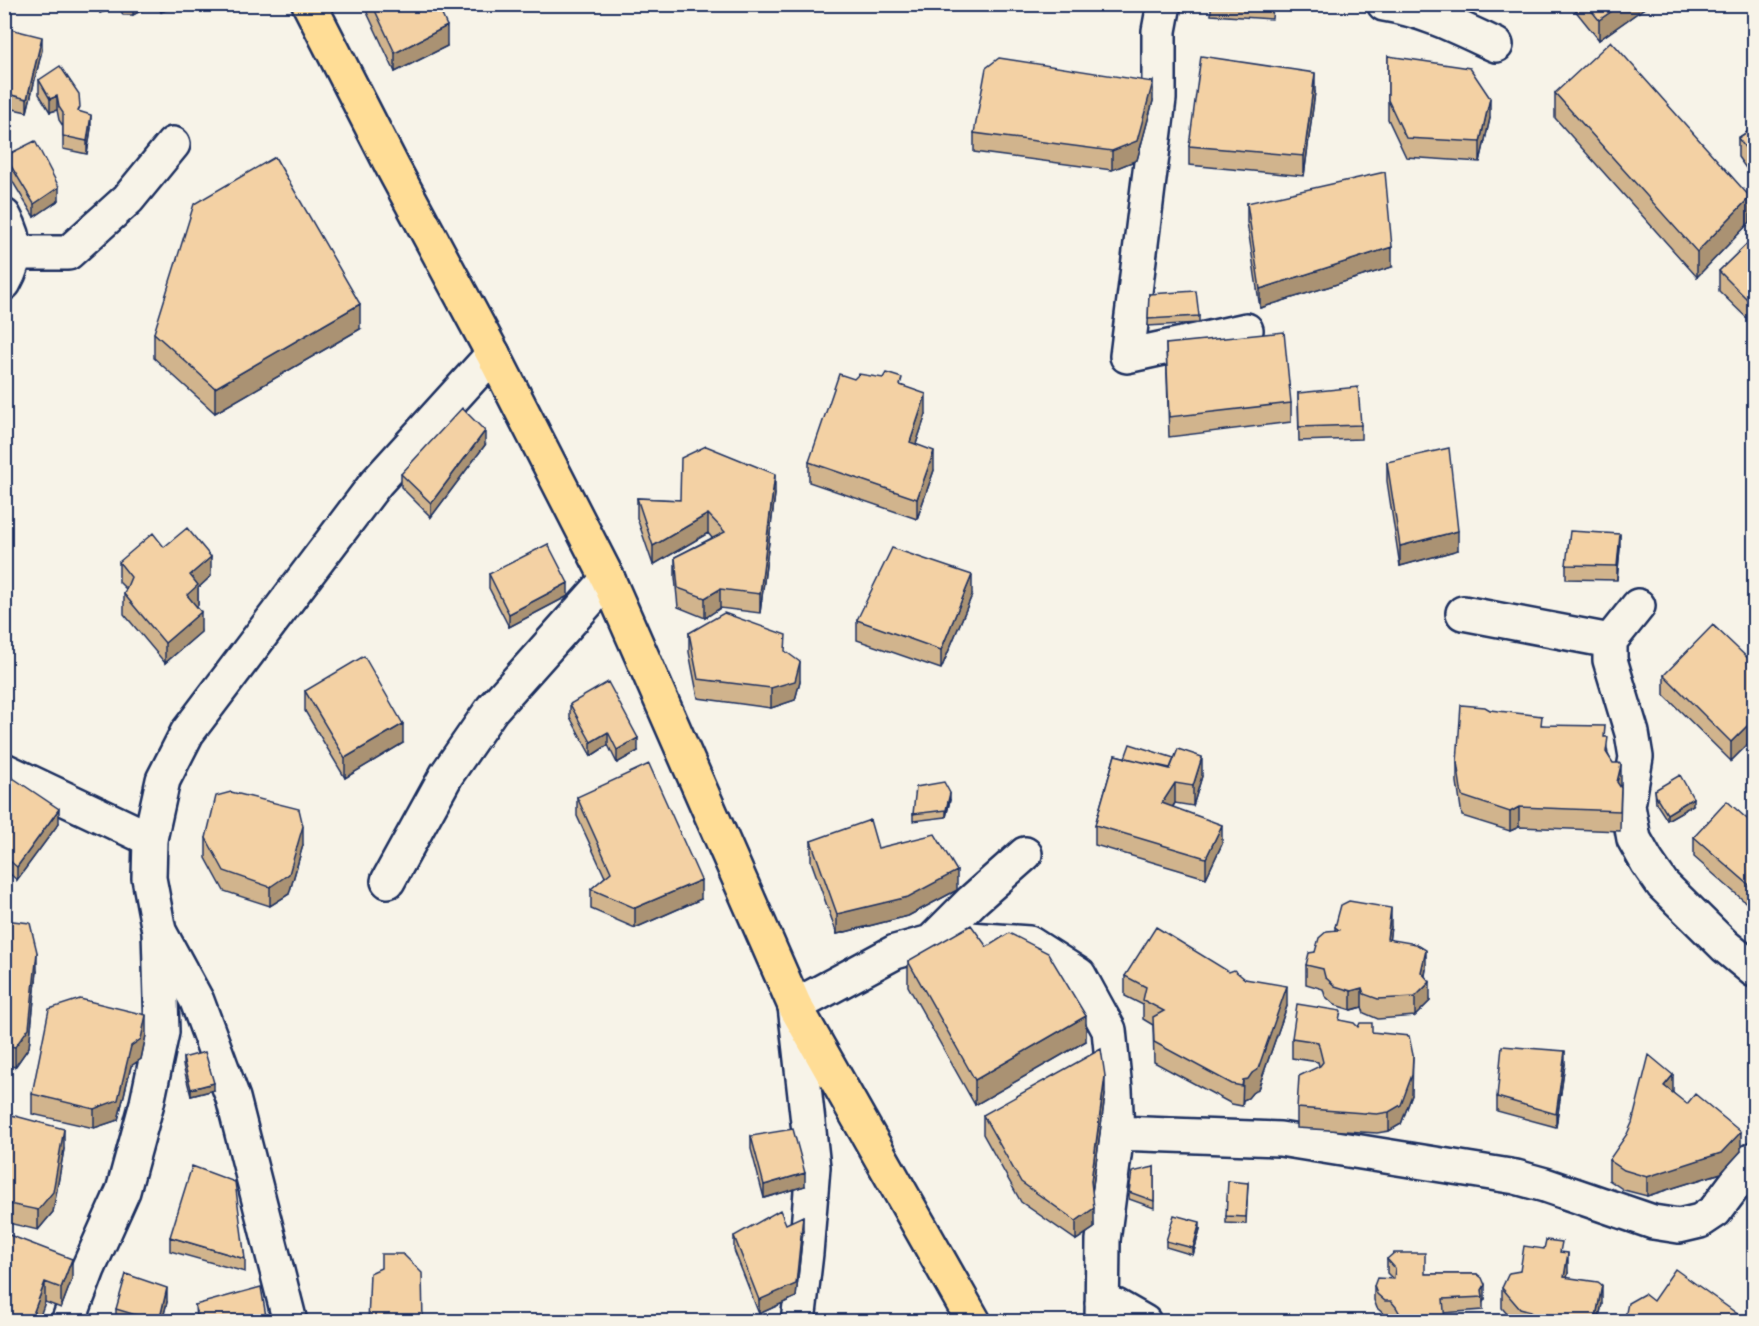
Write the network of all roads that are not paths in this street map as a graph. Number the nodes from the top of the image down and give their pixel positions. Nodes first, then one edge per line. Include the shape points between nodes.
1 (309, 4) edge
2 (1164, 4) edge
3 (1384, 4) edge
4 (1496, 45) dead end
5 (173, 144) dead end
6 (4, 216) edge
7 (10, 268) edge
8 (1246, 330) dead end
9 (493, 354) junction
10 (608, 579) junction
11 (1638, 606) dead end
12 (1463, 613) dead end
13 (1610, 641) junction
14 (4, 770) edge
15 (150, 839) junction
16 (1025, 854) dead end
17 (388, 881) dead end
18 (159, 931) junction
19 (931, 942) junction
20 (1755, 970) edge
21 (795, 1006) junction
22 (1117, 1133) junction
23 (1755, 1160) edge
24 (57, 1258) edge
25 (88, 1269) junction
26 (1102, 1312) edge
27 (68, 1322) edge
28 (290, 1322) edge
29 (798, 1322) edge
30 (974, 1322) edge
31 (1144, 1322) edge

1 - 9 highway
2 - 8 street via 1159,31 1159,99 1127,356
3 - 4 street via 1429,15
5 - 7 street via 128,199 68,253
6 - 7 street via 13,231
9 - 10 highway
9 - 15 street via 376,483 187,733 163,780
10 - 17 street via 492,709 447,774
10 - 21 highway
11 - 13 street
12 - 13 street
13 - 20 street via 1610,660 1636,757 1628,806 1634,839 1663,885
14 - 15 street
15 - 18 street via 149,878
16 - 19 street
18 - 25 street via 162,1032 123,1191
18 - 28 street via 197,1001 233,1098
19 - 21 street via 895,952
19 - 22 street via 955,938 1029,943 1079,975 1109,1030
21 - 29 street via 813,1167
21 - 30 highway
22 - 23 street via 1280,1140 1516,1177 1653,1222 1679,1226 1700,1221 1714,1211
22 - 26 street via 1103,1240
24 - 25 street
25 - 27 street
26 - 31 street via 1116,1306

